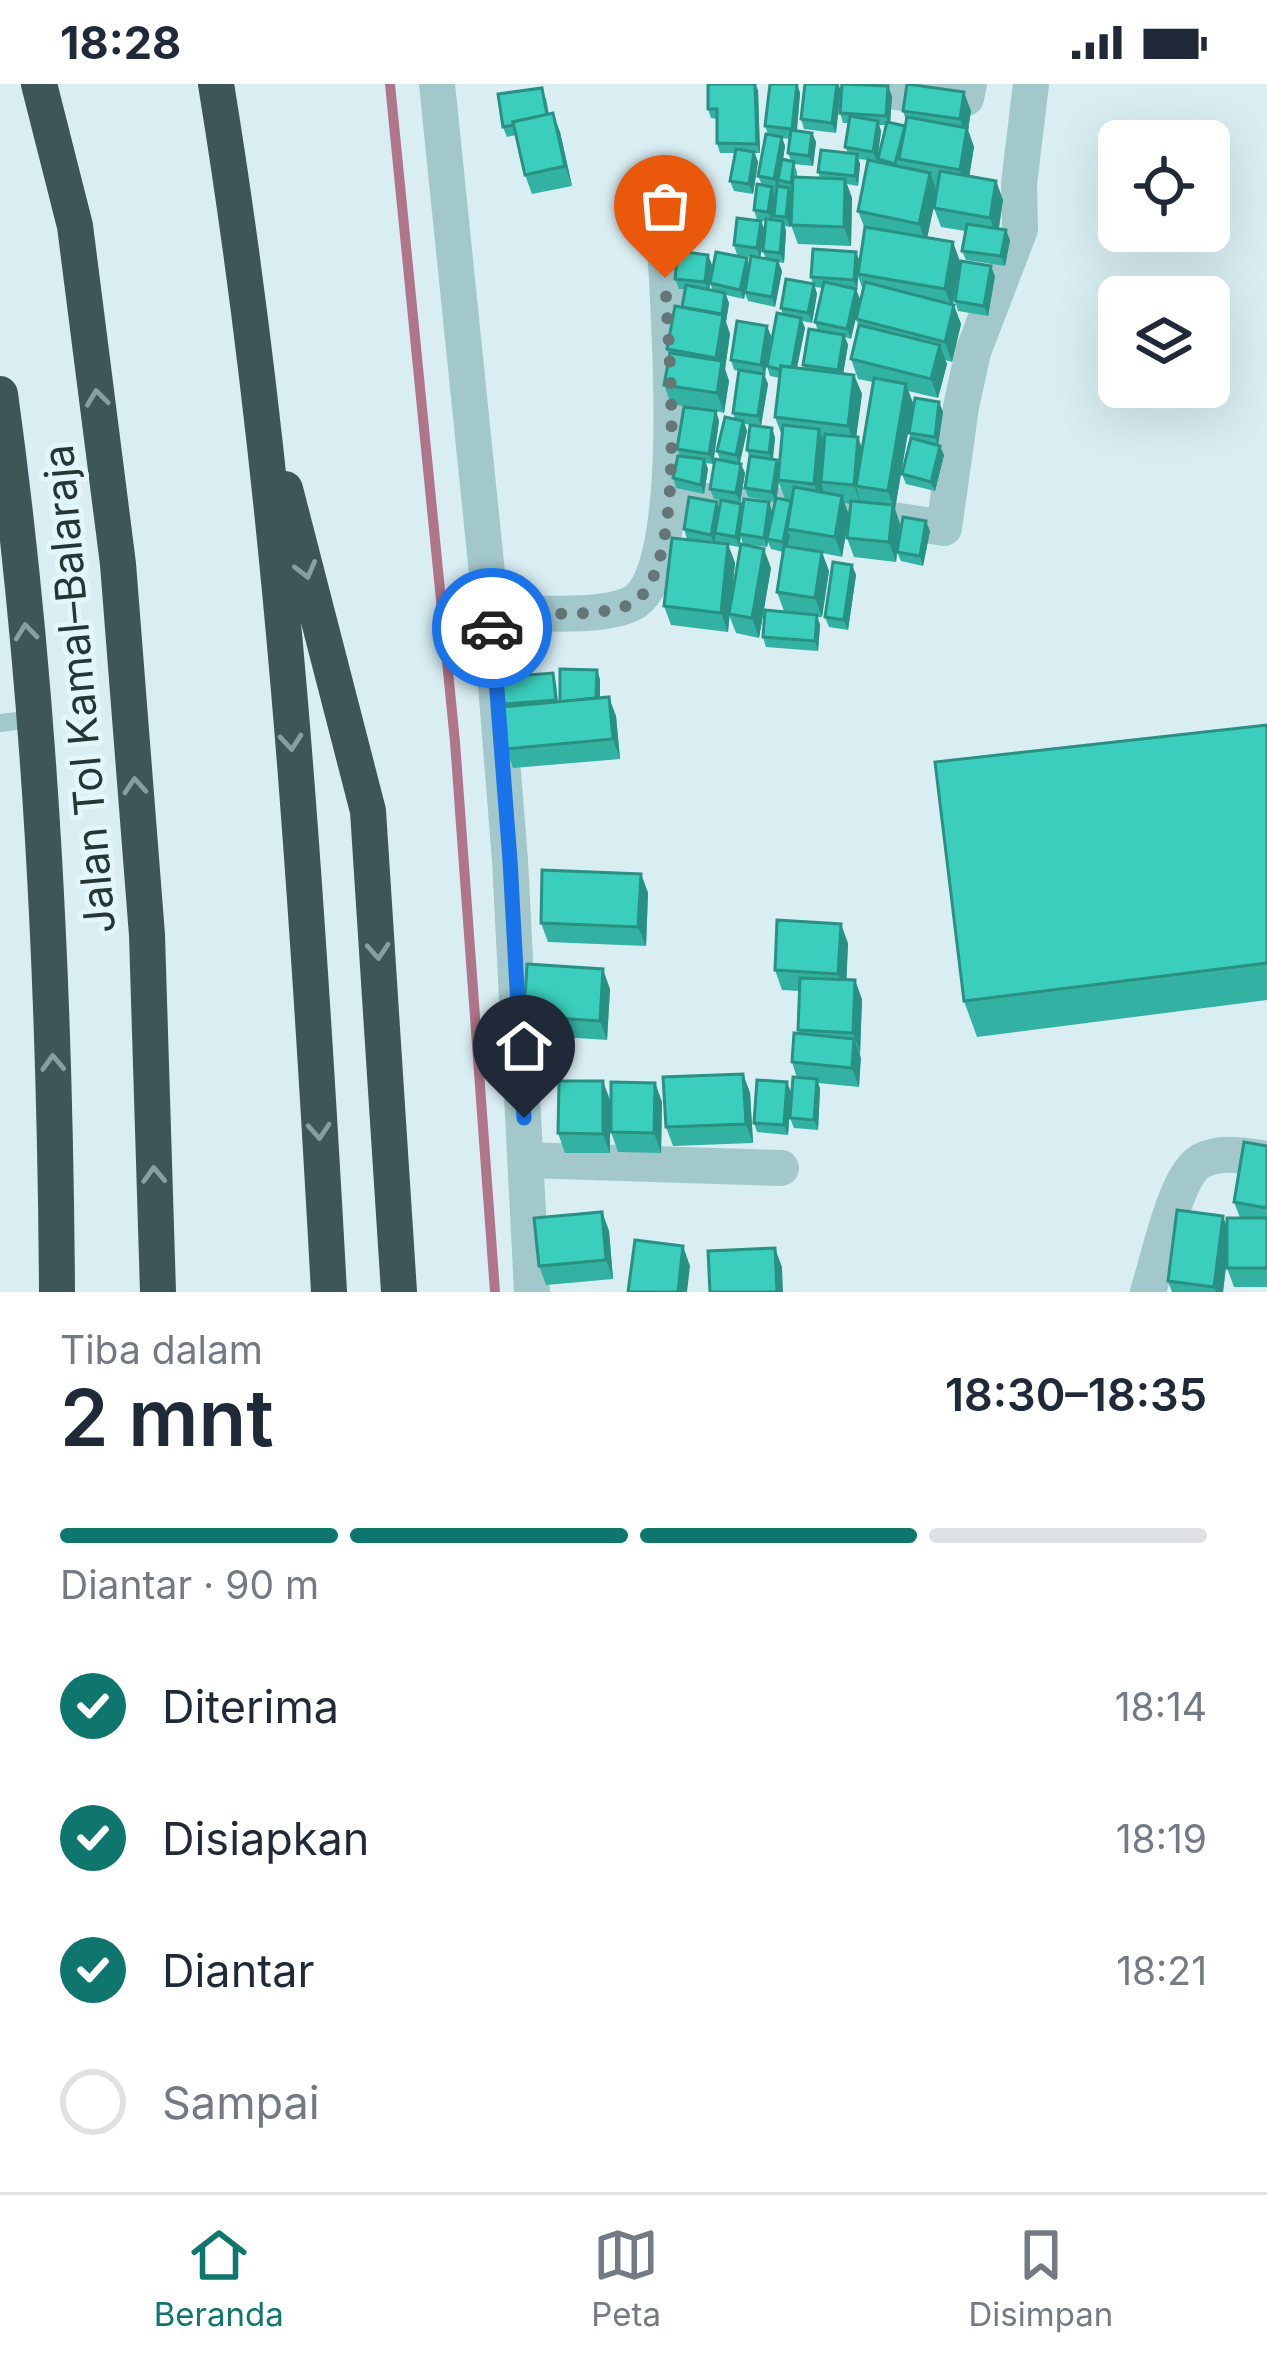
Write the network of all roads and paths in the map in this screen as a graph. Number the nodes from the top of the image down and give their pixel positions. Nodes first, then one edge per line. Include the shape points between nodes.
1 (39, 84) edge
2 (215, 84) edge
3 (437, 84) edge
4 (842, 84) edge
5 (969, 84) edge
6 (1030, 84) edge
7 (662, 194) dead end
8 (256, 375) junction
9 (0, 394) edge
10 (669, 496) junction
11 (490, 613) junction
12 (17, 721) edge
13 (1267, 1159) edge
14 (526, 1160) junction
15 (781, 1168) dead end
16 (56, 1283) edge
17 (158, 1292) edge
18 (328, 1292) edge
19 (399, 1292) edge
20 (532, 1292) edge
21 (1148, 1292) edge

17 -> 1 highway, Jalan Tol Kamal–Balaraja via 146,935 118,564 75,226
2 - 8 highway
3 - 11 street
4 - 5 street via 957,100
6 - 10 street via 1020,229 973,352 944,528
7 - 10 street
8 -> 18 highway
8 -> 19 highway via 368,811
12 -> 9 highway
10 - 11 street via 662,545 633,603
11 - 14 street
16 -> 12 highway via 47,911
13 - 21 street via 1216,1156 1185,1175
14 - 15 street
14 - 20 street

